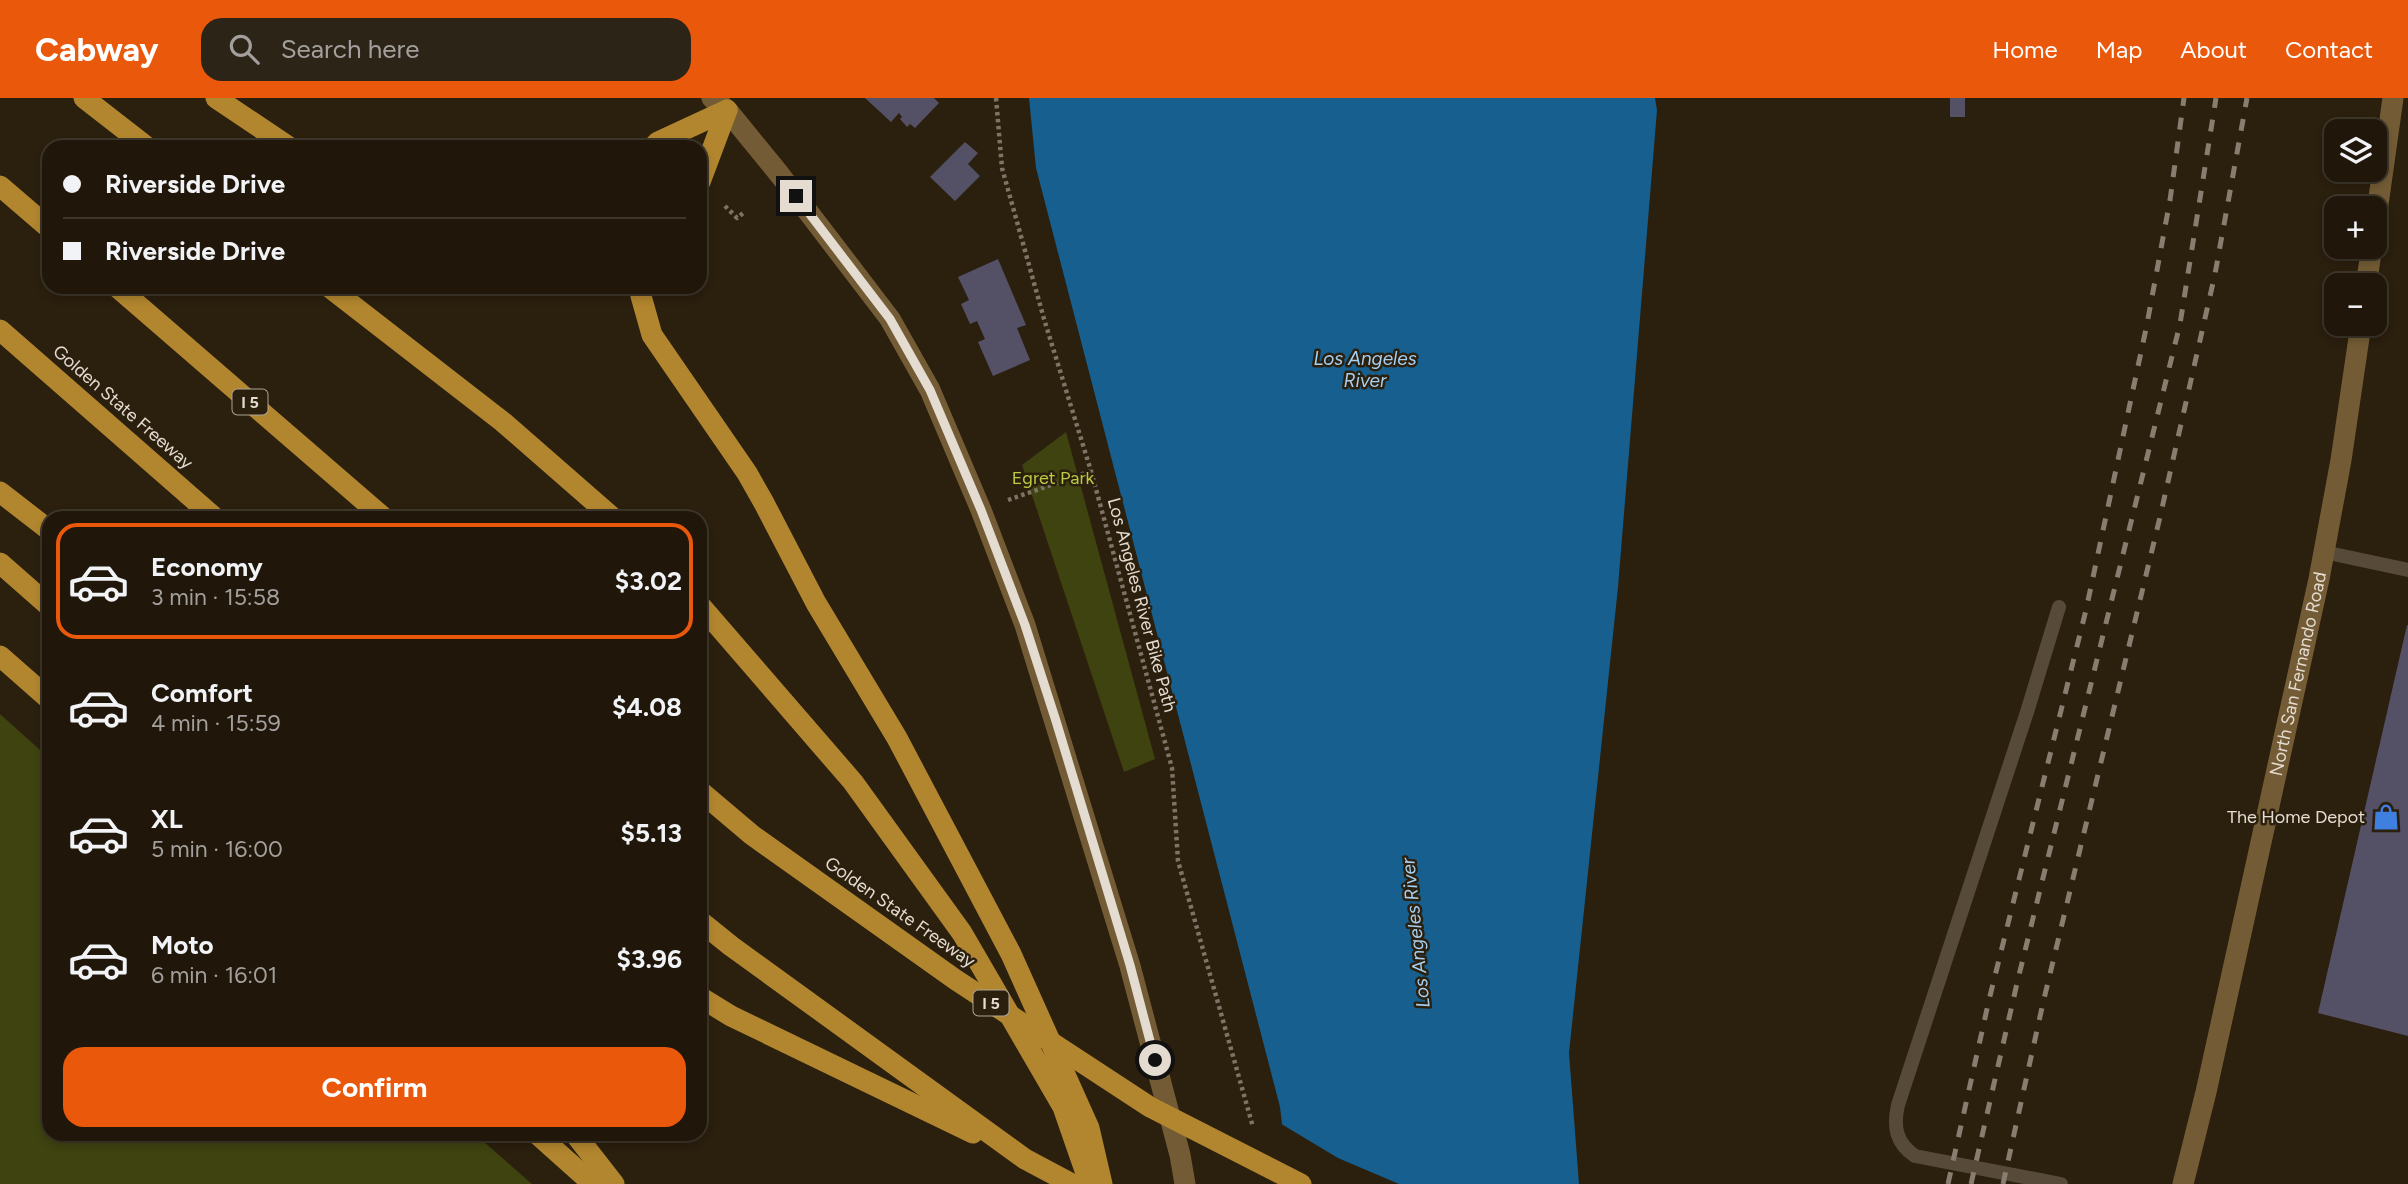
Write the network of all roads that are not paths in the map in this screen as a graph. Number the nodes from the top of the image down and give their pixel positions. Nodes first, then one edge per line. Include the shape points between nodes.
1 (84, 98) edge
2 (216, 98) edge
3 (2393, 98) edge
4 (720, 104) edge
5 (138, 140) edge
6 (279, 140) edge
7 (661, 140) edge
8 (707, 155) edge
9 (0, 186) edge
10 (2379, 196) edge
11 (42, 222) edge
12 (125, 294) edge
13 (338, 294) edge
14 (641, 294) edge
15 (0, 330) edge
16 (2359, 336) edge
17 (0, 492) edge
18 (207, 511) edge
19 (376, 511) edge
20 (604, 511) edge
21 (42, 525) edge
22 (2324, 552) junction
23 (0, 563) edge
24 (2408, 570) edge
25 (42, 600) edge
26 (2059, 607) dead end
27 (707, 613) edge
28 (0, 656) edge
29 (42, 693) edge
30 (707, 797) edge
31 (707, 927) edge
32 (707, 1001) edge
33 (545, 1141) edge
34 (580, 1141) edge
35 (1025, 1159) junction
36 (593, 1184) edge
37 (614, 1184) edge
38 (1072, 1184) edge
39 (1090, 1184) edge
40 (1101, 1184) edge
41 (1185, 1184) edge
42 (1301, 1184) edge
43 (2061, 1184) edge
44 (2183, 1184) edge

1 - 5 highway
2 - 6 highway
3 - 10 main road
4 - 7 highway
4 - 8 highway
4 - 41 main road via 890,319 930,390 1025,625 1056,721 1130,965
9 - 11 highway
12 - 19 highway, I 5
13 - 20 highway via 503,422
14 - 40 highway via 652,335 758,493 816,603 897,738 1012,954 1088,1128
15 - 18 highway, Golden State Freeway
16 - 22 main road, North San Fernando Road
17 - 21 highway
22 - 24 lane
22 - 44 main road, North San Fernando Road
23 - 25 highway
26 - 43 lane via 1895,1121 1904,1148 1916,1156
27 - 39 highway via 853,782 962,933 1063,1107
28 - 29 highway
30 - 42 highway, Golden State Freeway / I 5 via 752,835 944,972 1138,1100
31 - 35 highway
32 - 35 highway
33 - 36 highway
34 - 37 highway
35 - 38 highway

